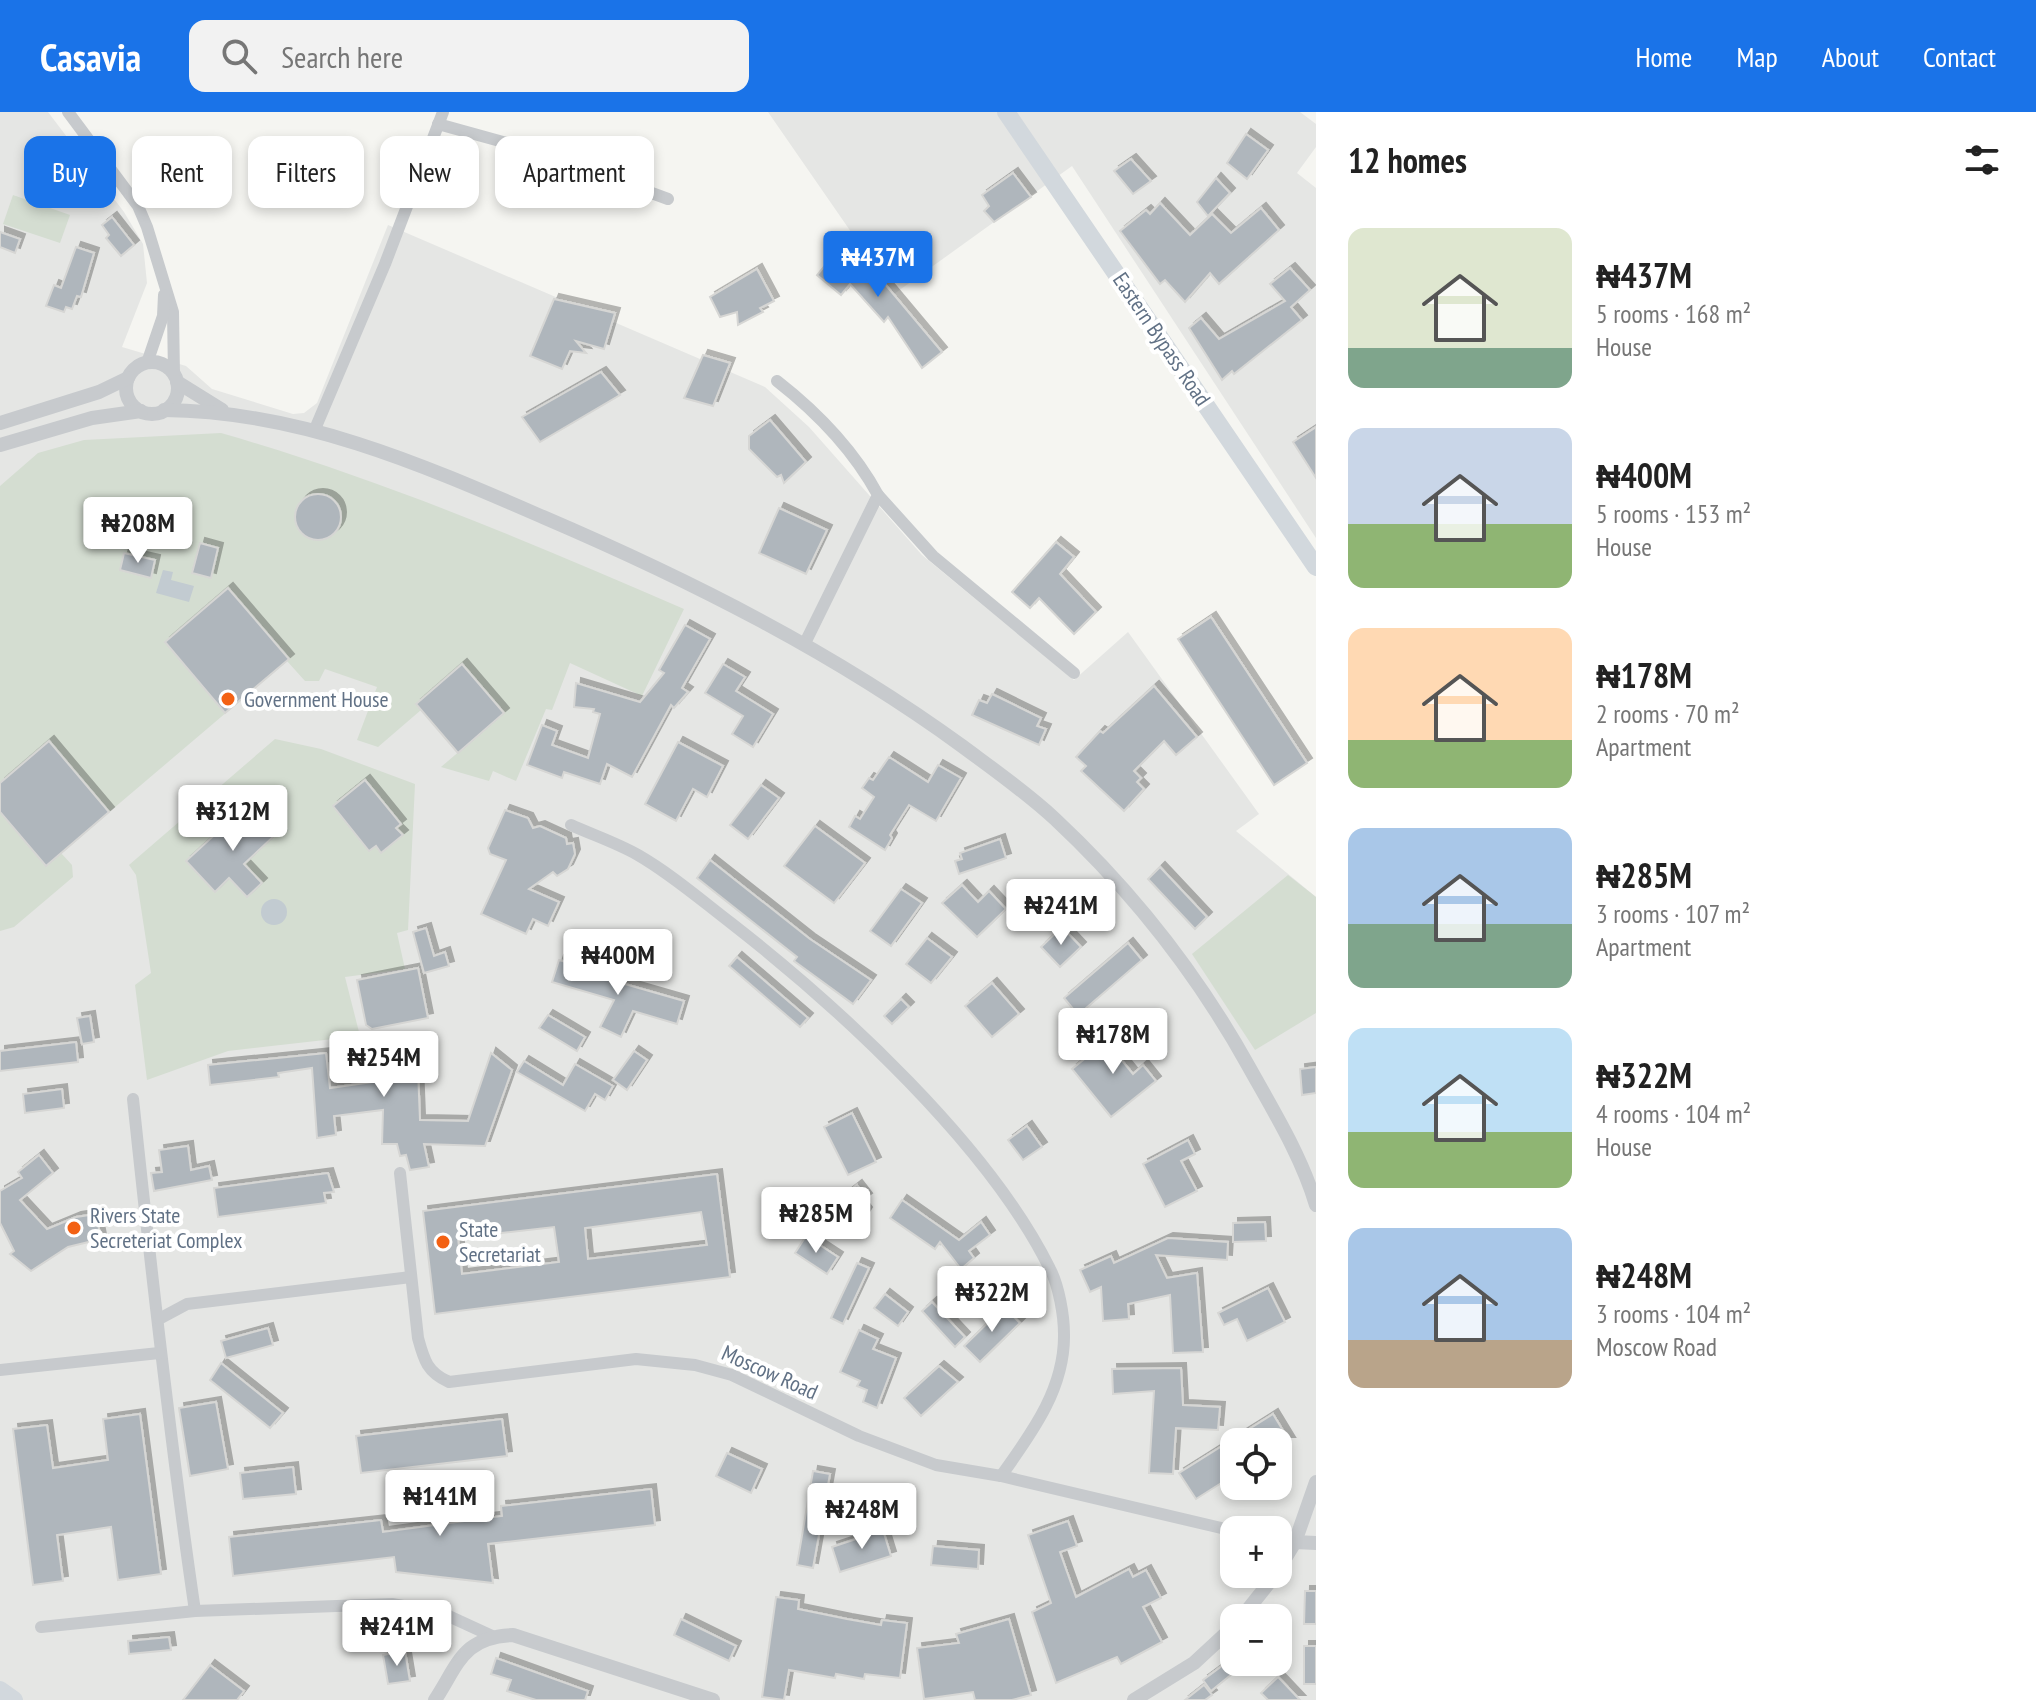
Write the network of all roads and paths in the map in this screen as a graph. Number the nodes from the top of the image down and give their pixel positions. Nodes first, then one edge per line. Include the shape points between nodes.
1 (68, 112) edge
2 (1006, 112) edge
3 (440, 118) edge
4 (668, 199) dead end
5 (164, 284) junction
6 (147, 363) junction
7 (128, 378) junction
8 (175, 378) junction
9 (777, 381) dead end
10 (164, 410) junction
11 (141, 411) junction
12 (225, 412) junction
13 (0, 423) edge
14 (315, 429) junction
15 (0, 445) edge
16 (878, 495) junction
17 (1316, 567) edge
18 (804, 645) junction
19 (1074, 673) dead end
20 (571, 825) dead end
21 (133, 1099) dead end
22 (400, 1173) dead end
23 (1316, 1205) edge
24 (411, 1277) junction
25 (159, 1319) junction
26 (159, 1353) junction
27 (0, 1370) edge
28 (1001, 1476) junction
29 (1316, 1482) edge
30 (1220, 1528) edge
31 (1292, 1542) edge
32 (1295, 1542) junction
33 (1316, 1543) edge
34 (1292, 1547) edge
35 (1264, 1588) edge
36 (1252, 1604) edge
37 (195, 1611) junction
38 (41, 1627) dead end
39 (492, 1636) junction
40 (1220, 1639) edge
41 (0, 1690) edge
42 (14, 1700) edge
43 (435, 1700) edge
44 (713, 1700) edge
45 (1134, 1700) edge

1 - 5 street via 138,206
2 - 17 main road, Eastern Bypass Road
3 - 4 street
3 - 14 street
5 - 6 street via 163,316
5 - 8 street via 173,312
6 - 7 street
6 - 8 street via 163,365
7 - 11 street via 126,394
7 - 13 street
8 - 10 street via 175,398
8 - 12 street
9 - 16 street via 848,448
10 - 11 street
10 - 12 street
11 - 15 street via 92,418
12 - 14 street
14 - 18 street via 397,455 593,539 700,588
16 - 18 street
16 - 19 street via 933,556
18 - 23 street via 909,708 980,759 1053,817 1121,886 1189,971 1238,1047
20 - 28 street via 637,855 683,886 837,1012 956,1136 1027,1229 1052,1272 1063,1345 1051,1398
21 - 25 street
22 - 24 street, Moscow Road
24 - 25 street via 187,1304
24 - 28 street, Moscow Road via 425,1364 449,1382 636,1359 689,1364 732,1375 859,1436 936,1465
25 - 26 street
26 - 27 street
26 - 37 street
28 - 30 street, Moscow Road
29 - 32 street
31 - 32 street
32 - 33 street
32 - 34 street
35 - 36 street
37 - 38 street
37 - 39 street via 392,1604 442,1613
39 - 43 street via 464,1653
39 - 44 street via 513,1635
40 - 45 street via 1194,1663
41 - 42 main road

